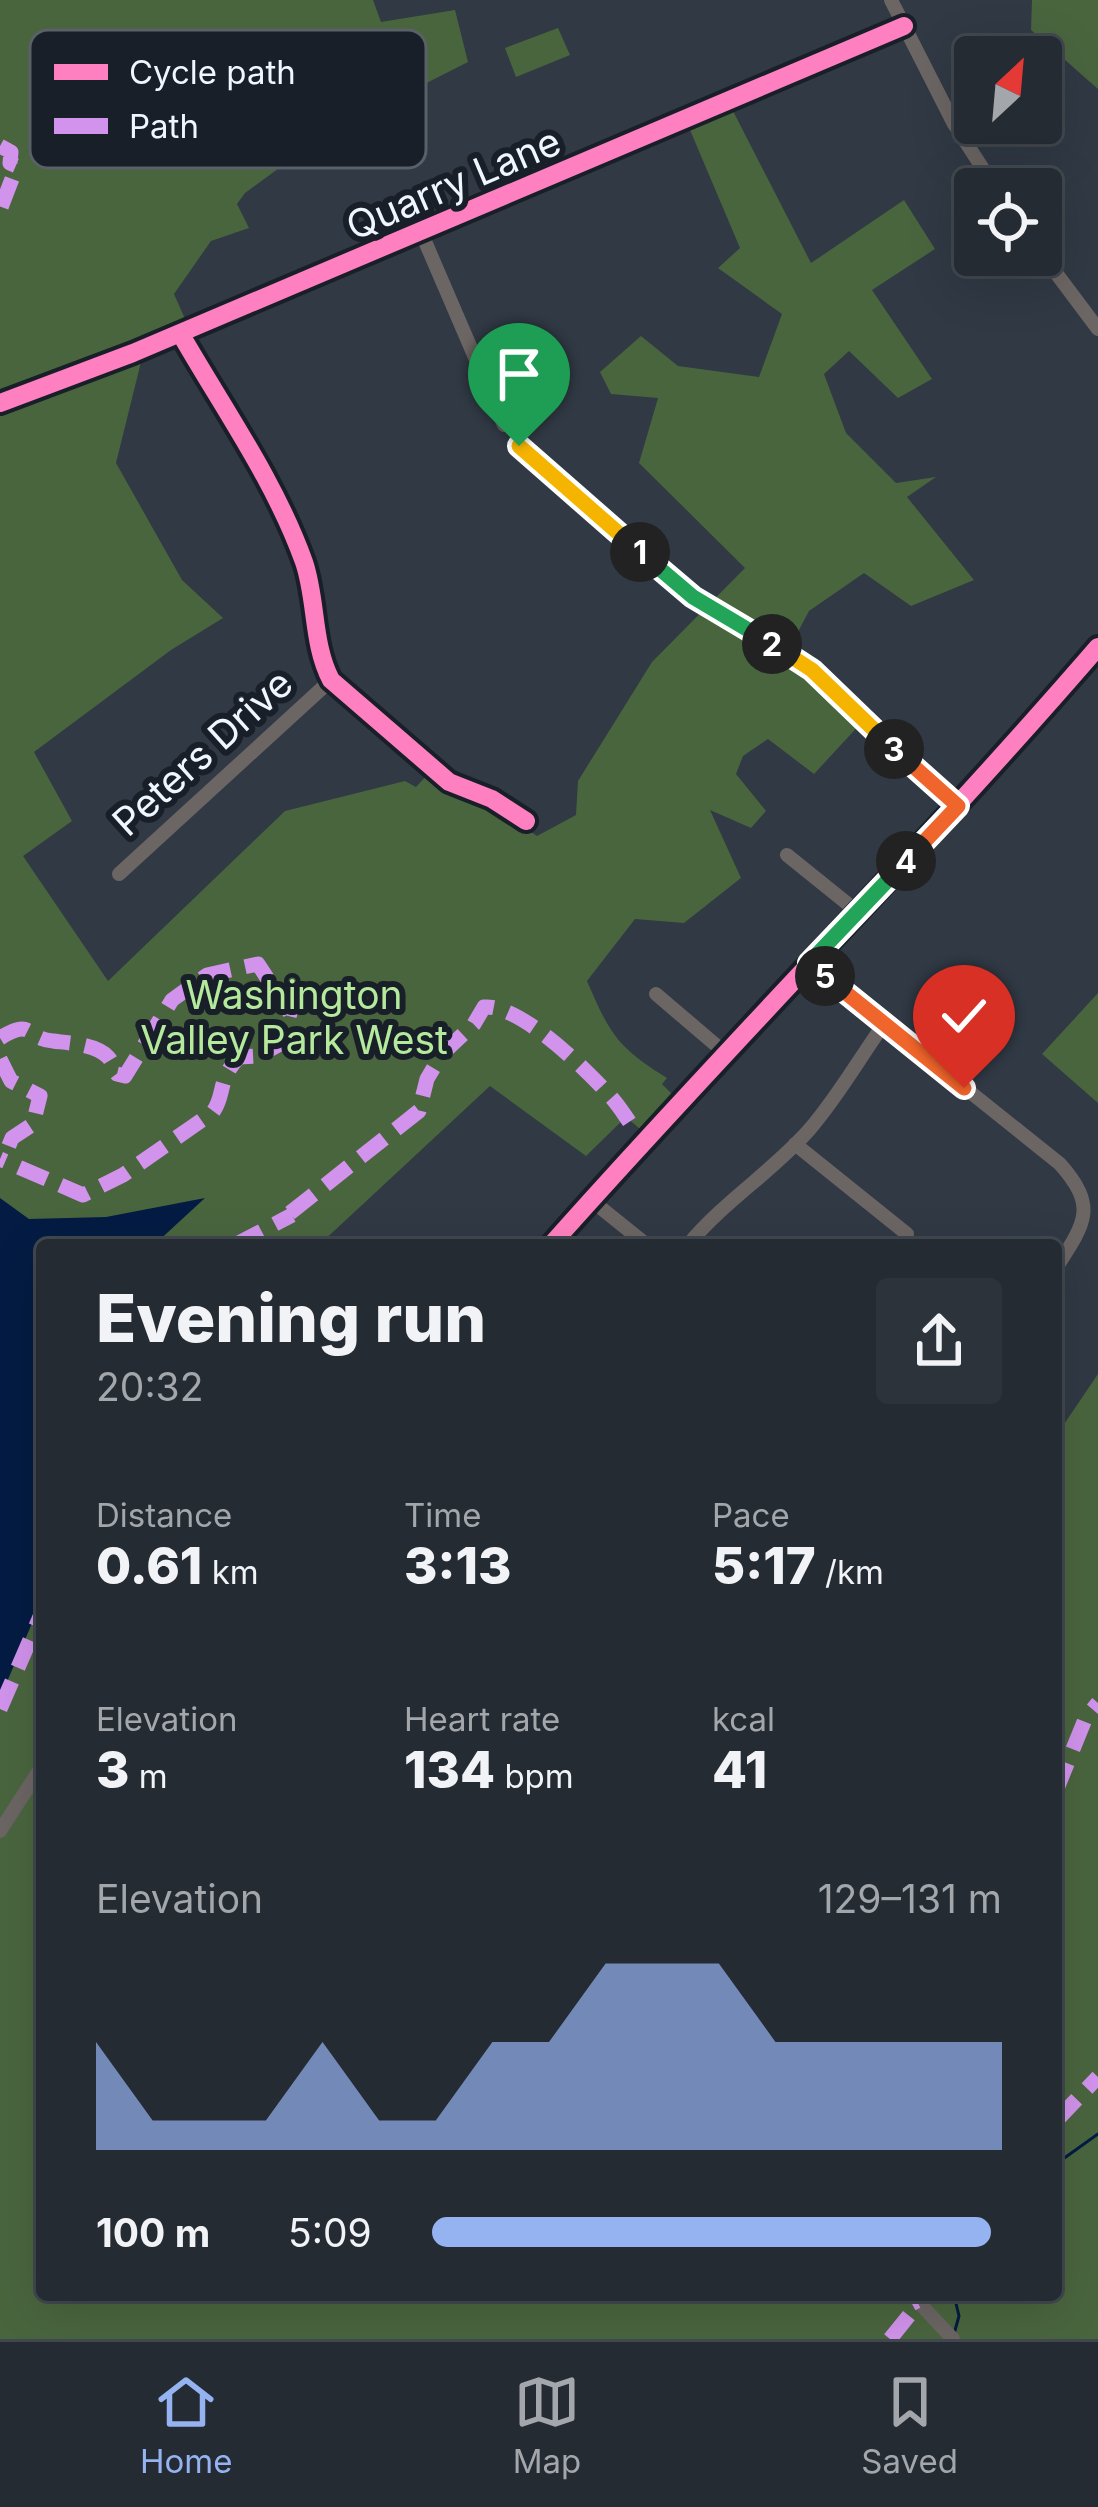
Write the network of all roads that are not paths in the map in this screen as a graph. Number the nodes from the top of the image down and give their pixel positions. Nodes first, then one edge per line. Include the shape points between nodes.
1 (891, 0) edge
2 (904, 26) junction
3 (982, 168) edge
4 (421, 232) junction
5 (1058, 276) edge
6 (1098, 329) edge
7 (180, 333) junction
8 (22, 392) dead end
9 (504, 425) dead end
10 (519, 446) dead end
11 (1098, 647) edge
12 (331, 680) junction
13 (958, 806) junction
14 (526, 821) dead end
15 (787, 855) dead end
16 (119, 874) dead end
17 (860, 913) junction
18 (809, 963) junction
19 (656, 994) dead end
20 (884, 1024) junction
21 (724, 1052) junction
22 (795, 1144) junction
23 (591, 1200) junction
24 (907, 1234) dead end
25 (556, 1239) edge
26 (640, 1239) edge
27 (693, 1239) edge
28 (1062, 1257) edge
29 (36, 1775) edge
30 (0, 1831) edge
31 (917, 2301) edge
32 (953, 2339) edge

1 - 2 street
2 - 3 street
2 - 4 street, Quarry Lane
4 - 7 street, Quarry Lane
4 - 9 street
5 - 6 street
7 - 8 street, Quarry Lane
7 - 12 street via 253,455 303,560
10 - 13 street via 693,597 812,670
11 - 13 street
12 - 14 street via 448,782
12 - 16 street, Peters Drive
13 - 17 street
15 - 17 street
17 - 18 street
18 - 20 street
18 - 21 street
19 - 21 street
20 - 22 street
20 - 28 street via 1079,1184 1084,1218
21 - 23 street
22 - 24 street
22 - 27 street
23 - 25 street
23 - 26 street
29 - 30 street
31 - 32 street

